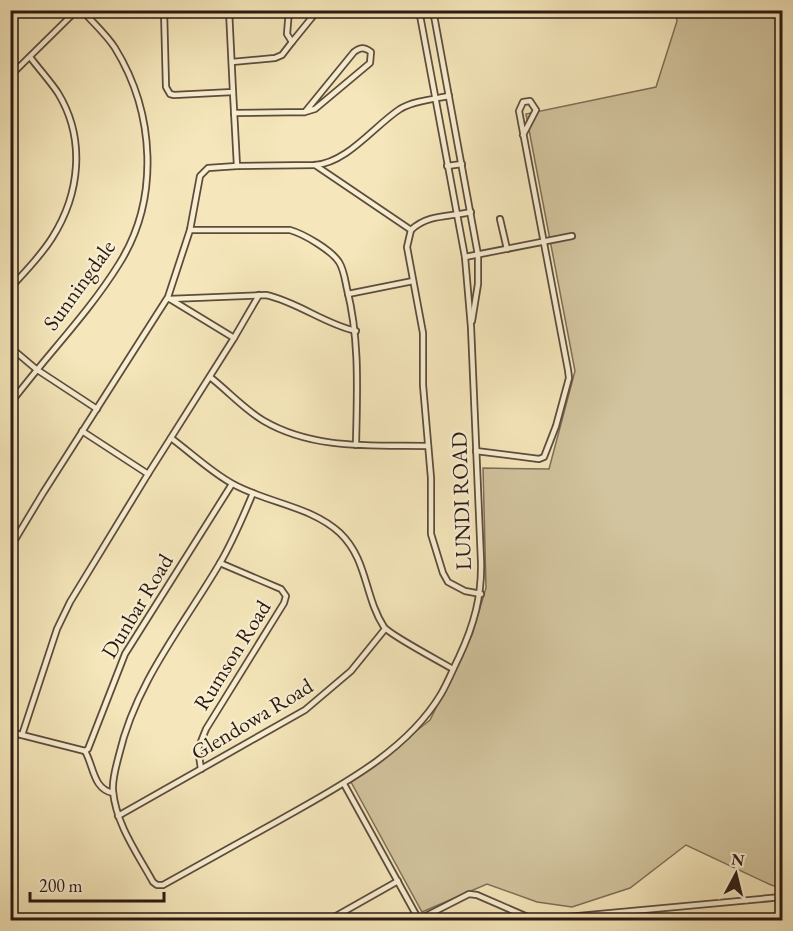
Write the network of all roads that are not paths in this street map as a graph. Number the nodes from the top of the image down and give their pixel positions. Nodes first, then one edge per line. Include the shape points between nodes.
1 (77, 10) edge
2 (82, 10) edge
3 (164, 10) edge
4 (229, 10) edge
5 (289, 10) edge
6 (318, 10) edge
7 (419, 10) edge
8 (433, 10) edge
9 (292, 42) junction
10 (30, 57) junction
11 (232, 62) junction
12 (10, 76) edge
13 (233, 92) junction
14 (449, 96) junction
15 (434, 99) junction
16 (305, 112) junction
17 (234, 113) junction
18 (523, 135) junction
19 (462, 164) junction
20 (315, 165) junction
21 (237, 166) junction
22 (447, 166) junction
23 (471, 212) junction
24 (456, 215) junction
25 (500, 219) dead end
26 (190, 230) junction
27 (411, 230) junction
28 (572, 236) dead end
29 (543, 242) junction
30 (507, 249) junction
31 (478, 255) junction
32 (465, 257) junction
33 (413, 281) junction
34 (10, 288) edge
35 (348, 294) junction
36 (259, 295) junction
37 (169, 298) junction
38 (471, 327) junction
39 (356, 331) junction
40 (234, 338) junction
41 (10, 347) edge
42 (36, 369) junction
43 (210, 377) junction
44 (10, 405) edge
45 (97, 409) junction
46 (82, 431) junction
47 (171, 438) junction
48 (356, 445) junction
49 (428, 446) junction
50 (476, 451) junction
51 (148, 474) junction
52 (232, 484) junction
53 (253, 493) junction
54 (10, 548) edge
55 (220, 563) junction
56 (481, 594) junction
57 (385, 629) junction
58 (453, 669) junction
59 (10, 732) edge
60 (22, 735) junction
61 (85, 751) junction
62 (201, 769) junction
63 (344, 784) junction
64 (113, 793) junction
65 (118, 816) junction
66 (398, 881) junction
67 (783, 897) edge
68 (418, 920) edge
69 (329, 921) edge

1 - 10 street
2 - 42 street, Sunningdale via 114,47 138,97 147,136 147,179 132,239 121,262
3 - 13 street via 167,91 174,95
4 - 11 street
5 - 9 street via 287,34
6 - 9 street
7 - 15 street, LUNDI ROAD
8 - 14 street, LUNDI ROAD
9 - 11 street via 275,58
10 - 12 street
10 - 34 street via 68,113 76,172 73,194 52,238
11 - 13 street
13 - 17 street
14 - 15 street
14 - 19 street, LUNDI ROAD
15 - 20 street via 400,108 334,160
15 - 22 street, LUNDI ROAD
16 - 16 street via 354,52 360,48 371,52 370,63 315,109
16 - 17 street
17 - 21 street
18 - 18 street via 536,110 530,101 523,102 519,111
18 - 29 street
19 - 22 street
19 - 23 street, LUNDI ROAD
20 - 21 street
20 - 27 street
21 - 26 street via 203,171
22 - 24 street, LUNDI ROAD
23 - 24 street
23 - 31 street, LUNDI ROAD
24 - 27 street via 430,218
24 - 32 street, LUNDI ROAD
25 - 30 street
26 - 35 street via 299,232 338,260
26 - 37 street
27 - 33 street via 407,248
28 - 29 street
29 - 30 street
29 - 50 street via 569,375 556,426 546,455 539,459
30 - 31 street
31 - 32 street
31 - 38 street, LUNDI ROAD
32 - 38 street, LUNDI ROAD
33 - 35 street
33 - 49 street via 423,333
35 - 39 street
36 - 37 street
36 - 39 street via 277,298
36 - 40 street
37 - 40 street
37 - 45 street
38 - 50 street, LUNDI ROAD
39 - 48 street
40 - 43 street
41 - 42 street
42 - 44 street, Sunningdale
42 - 45 street
43 - 47 street
43 - 48 street via 274,426 315,441
45 - 46 street
46 - 51 street
46 - 54 street
47 - 51 street
47 - 52 street
48 - 49 street
49 - 56 street via 431,534 443,573 452,585
50 - 56 street, LUNDI ROAD
51 - 60 street via 70,602 57,629
52 - 53 street
52 - 61 street, Dunbar Road via 125,654
53 - 55 street
53 - 57 street via 326,522 350,544
55 - 62 street, Rumson Road via 281,590 286,596 206,729 198,749
55 - 64 street via 164,649 136,702 120,751
56 - 58 street, LUNDI ROAD via 469,635
57 - 58 street
57 - 62 street, Glendowa Road via 351,672 317,701
58 - 63 street, LUNDI ROAD via 434,705 409,733
59 - 60 street
60 - 61 street
61 - 64 street via 100,786
62 - 65 street, Glendowa Road
63 - 65 street, LUNDI ROAD via 163,885 153,882
63 - 66 street
64 - 65 street, LUNDI ROAD
66 - 68 street
66 - 69 street
67 - 68 street via 546,919 530,918 469,894

